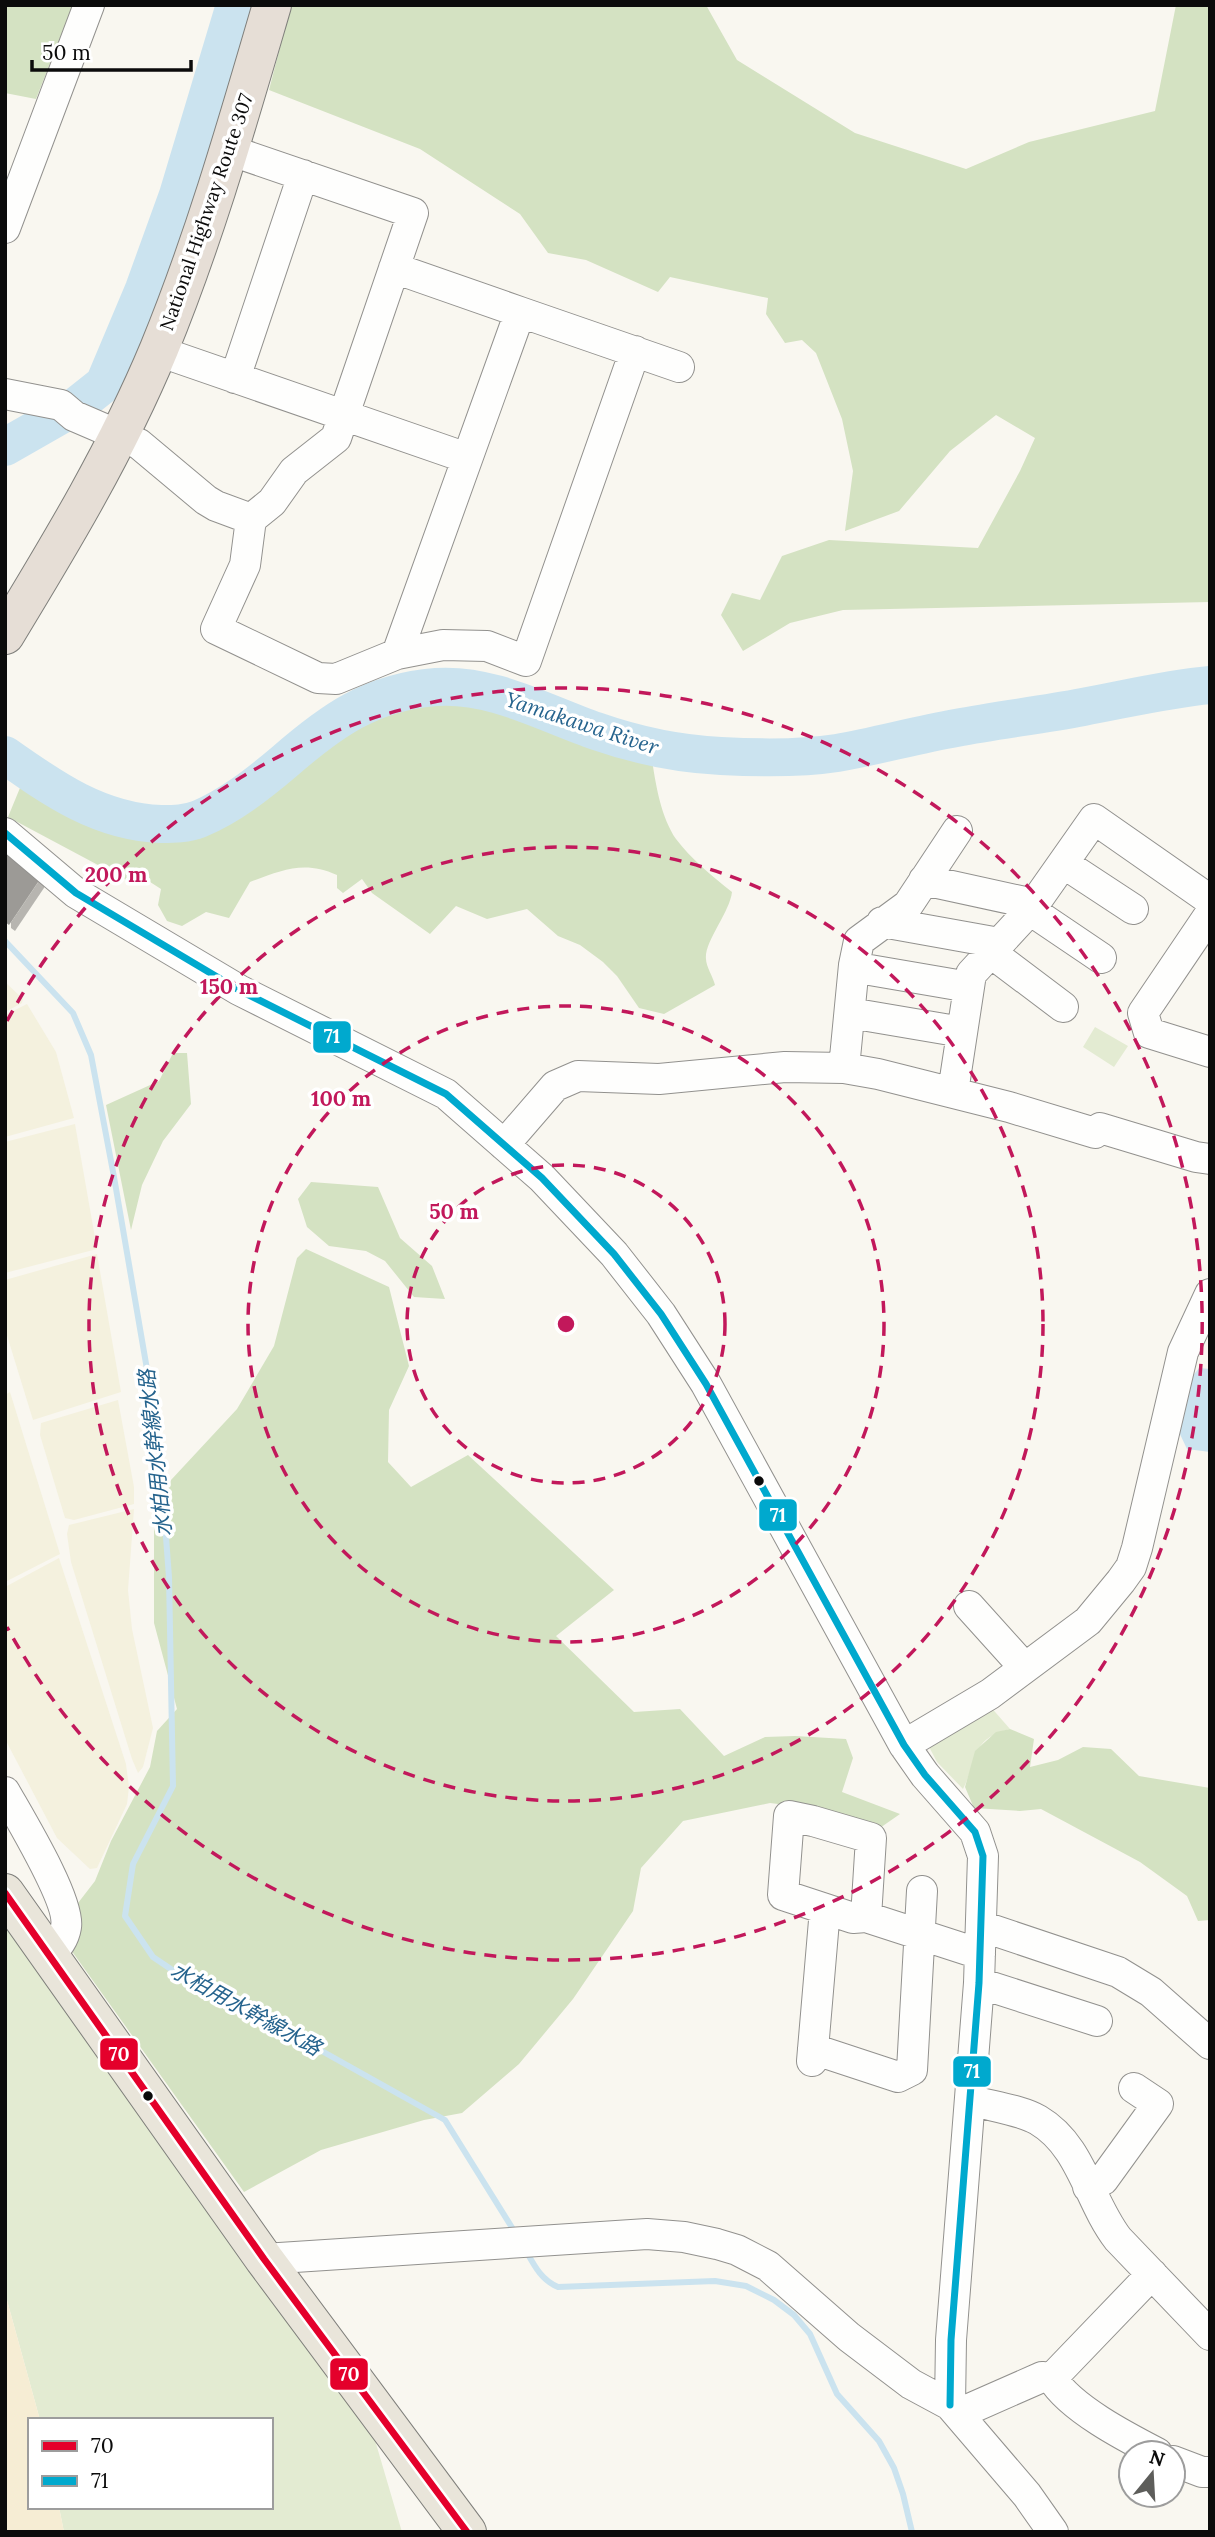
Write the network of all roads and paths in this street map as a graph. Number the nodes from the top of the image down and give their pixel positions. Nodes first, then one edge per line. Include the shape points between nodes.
1 (89, 5) edge
2 (272, 5) edge
3 (229, 150) junction
4 (303, 175) junction
5 (5, 228) edge
6 (394, 268) junction
7 (520, 312) junction
8 (158, 351) junction
9 (635, 351) junction
10 (679, 367) dead end
11 (235, 378) junction
12 (5, 394) edge
13 (344, 416) junction
14 (120, 434) junction
15 (467, 458) junction
16 (251, 519) junction
17 (5, 635) edge
18 (397, 654) junction
19 (957, 831) dead end
20 (5, 833) edge
21 (1063, 863) junction
22 (924, 880) junction
23 (1210, 900) edge
24 (1032, 907) junction
25 (1133, 909) dead end
26 (1210, 914) edge
27 (881, 922) junction
28 (994, 947) junction
29 (1101, 958) dead end
30 (854, 965) junction
31 (969, 987) junction
32 (1063, 1007) dead end
33 (850, 1013) junction
34 (962, 1032) junction
35 (1210, 1052) edge
36 (844, 1068) junction
37 (953, 1092) junction
38 (504, 1145) junction
39 (1210, 1159) edge
40 (1210, 1294) edge
41 (969, 1606) dead end
42 (1024, 1667) junction
43 (904, 1745) junction
44 (5, 1792) edge
45 (922, 1891) dead end
46 (5, 1893) edge
47 (824, 1909) junction
48 (866, 1917) junction
49 (920, 1934) junction
50 (980, 1954) junction
51 (50, 1955) junction
52 (1097, 2021) dead end
53 (1210, 2044) edge
54 (1135, 2088) dead end
55 (970, 2100) junction
56 (1088, 2187) junction
57 (264, 2259) junction
58 (1152, 2274) junction
59 (1210, 2335) edge
60 (1052, 2378) junction
61 (954, 2409) junction
62 (1134, 2439) edge
63 (1187, 2466) edge
64 (1210, 2472) edge
65 (467, 2532) edge
66 (1053, 2532) edge

1 - 5 street
2 - 3 highway, National Highway Route 307
3 - 4 street
3 - 8 highway, National Highway Route 307
4 - 6 street via 413,213
4 - 11 street
6 - 7 street
6 - 13 street
7 - 9 street
7 - 15 street
8 - 11 street
8 - 14 highway, National Highway Route 307
9 - 10 street
9 - 18 street via 526,661 487,646 443,645
11 - 13 street
12 - 14 street via 67,411
13 - 15 street
13 - 16 street via 335,438 302,464 272,502
14 - 16 street via 139,444 206,500
14 - 17 highway, National Highway Route 307 via 66,536
15 - 18 street
16 - 18 street via 245,565 216,629 318,678 336,679
19 - 22 street
20 - 38 street via 76,893 239,990 446,1094
21 - 23 street via 1094,819
21 - 24 street
21 - 25 street
22 - 24 street
22 - 27 street via 908,905
24 - 28 street
24 - 29 street
26 - 35 street via 1143,1013 1149,1033
27 - 28 street
27 - 30 street via 859,941
28 - 31 street via 971,974
28 - 32 street
30 - 31 street
30 - 33 street
31 - 34 street
33 - 34 street
33 - 36 street
34 - 37 street
36 - 37 street
36 - 38 street via 785,1068 659,1079 578,1076 555,1086
37 - 39 street via 1095,1133 1100,1128
38 - 43 street via 580,1217 661,1314 706,1384
40 - 42 street via 1183,1352 1131,1567 1088,1621
41 - 42 street
42 - 43 street via 990,1694
43 - 50 street via 975,1832 984,1870
44 - 51 street via 60,1897 67,1924 62,1942
45 - 49 street
46 - 51 main road
47 - 48 street
47 - 48 street via 783,1895 789,1816 871,1838
47 - 49 street via 812,2055 898,2077 912,2070
48 - 49 street
49 - 50 street
50 - 52 street
50 - 53 street via 1118,1972 1134,1980
50 - 55 street
51 - 57 main road
54 - 56 street via 1157,2104 1103,2180
55 - 56 street via 1036,2119 1068,2145
55 - 61 street via 951,2340
56 - 58 street via 1106,2223
57 - 61 street via 648,2234 684,2237 737,2250 768,2266 849,2337 911,2384
57 - 65 main road
58 - 59 street
58 - 60 street
60 - 61 street via 1042,2377
60 - 62 street via 1087,2411
61 - 66 street
63 - 64 street

